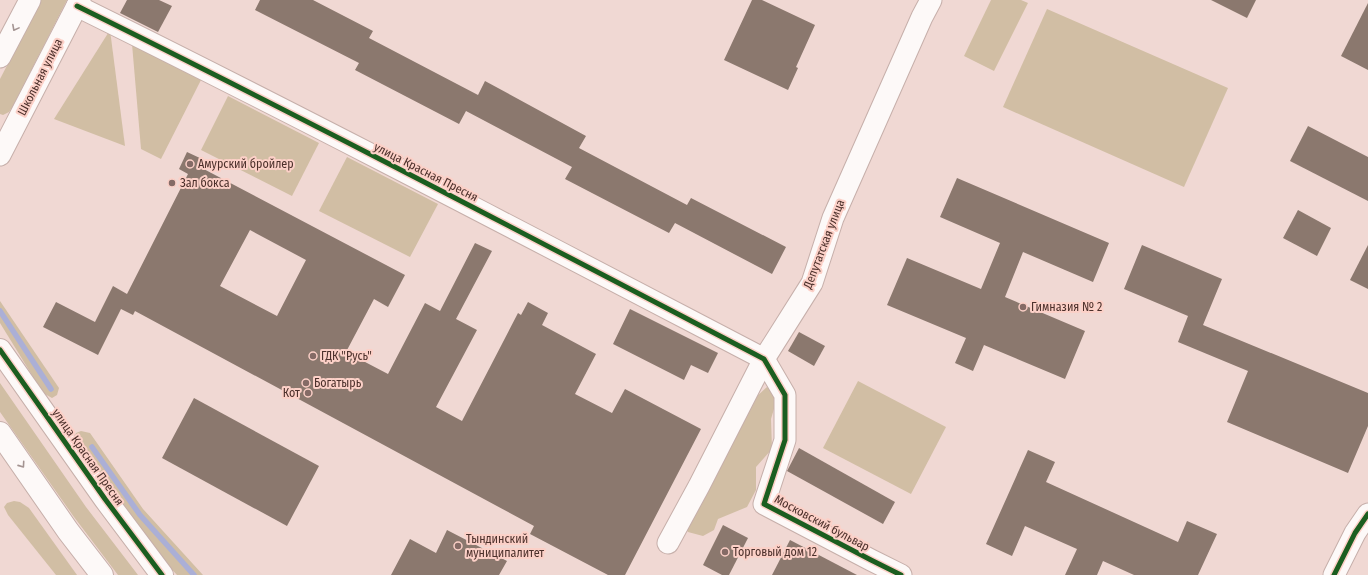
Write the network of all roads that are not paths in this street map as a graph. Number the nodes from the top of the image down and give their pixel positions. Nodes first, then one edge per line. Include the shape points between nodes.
1 (30, 0) edge
2 (931, 0) edge
3 (79, 3) edge
4 (0, 57) edge
5 (5, 134) edge
6 (0, 155) edge
7 (0, 350) edge
8 (764, 359) junction
9 (0, 433) edge
10 (1368, 514) edge
11 (668, 543) dead end
12 (102, 575) edge
13 (162, 575) edge
14 (901, 575) edge
15 (1334, 575) edge

1 -> 4 street
2 - 8 street, Депутатская улица via 832,218 812,283
3 - 5 street, Школьная улица
3 - 8 street, улица Красная Пресня
5 - 6 street, Школьная улица
7 - 13 street, улица Красная Пресня
8 - 11 street, Депутатская улица
8 - 14 street, Московский бульвар via 785,395 785,440 764,504
9 -> 12 street
10 - 15 street via 1355,533

